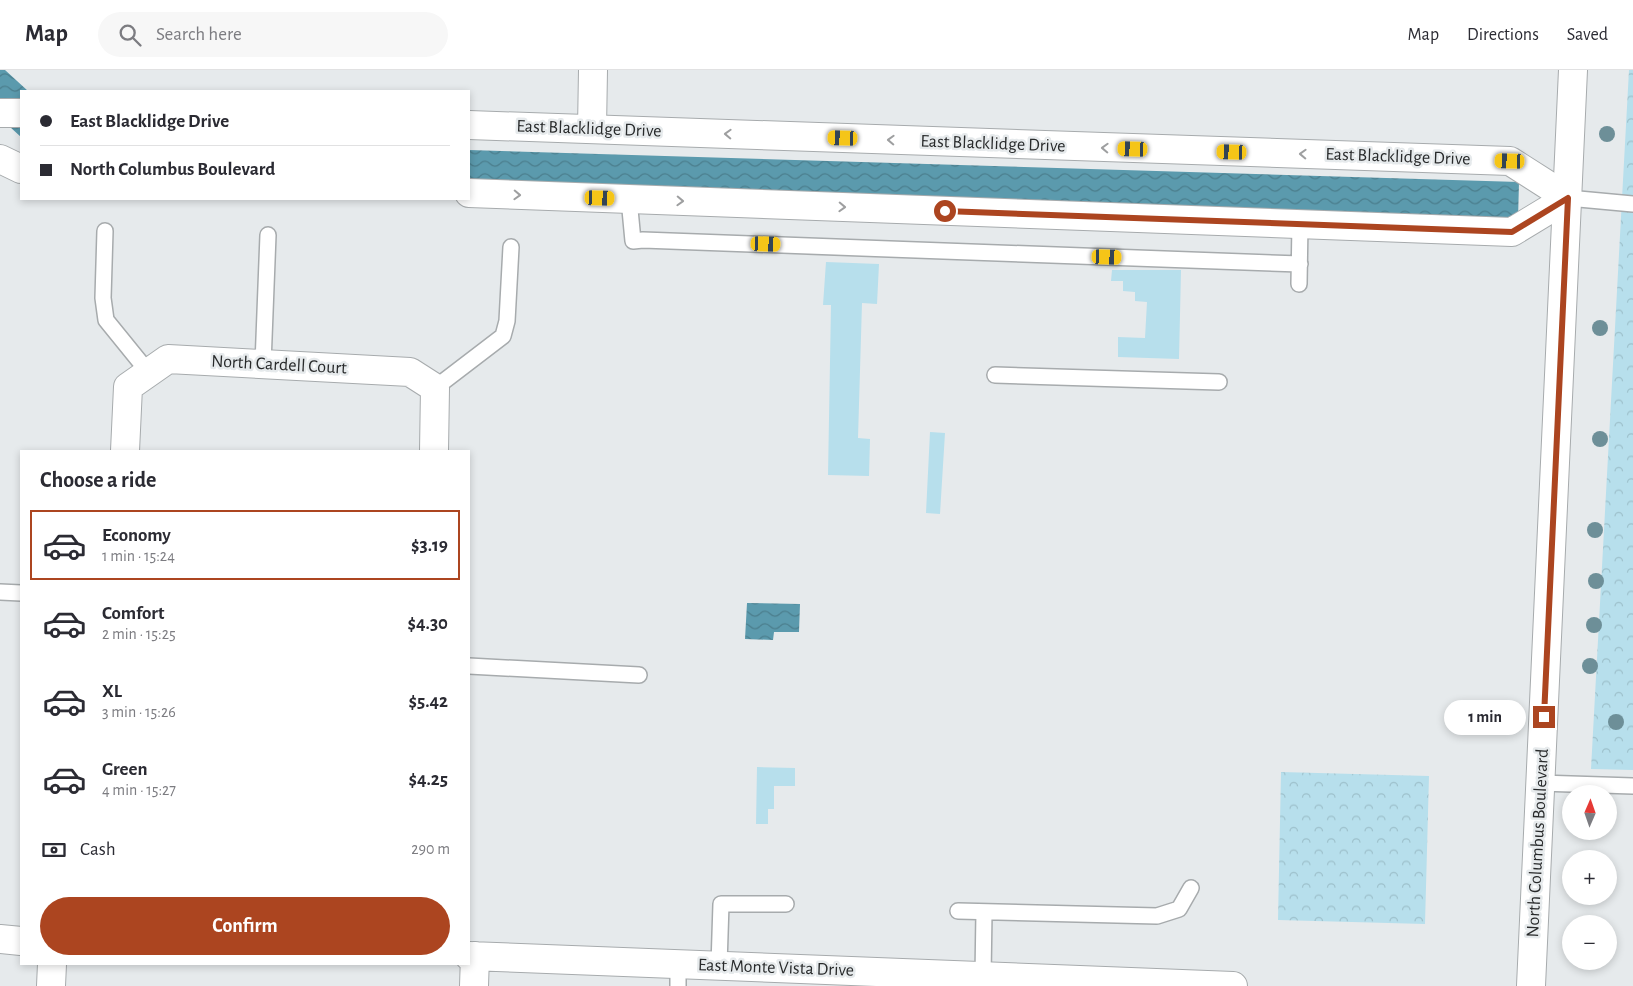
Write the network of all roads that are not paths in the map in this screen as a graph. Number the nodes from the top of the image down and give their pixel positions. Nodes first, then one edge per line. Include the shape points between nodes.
1 (593, 70) edge
2 (1574, 70) edge
3 (0, 113) edge
4 (20, 113) edge
5 (470, 125) edge
6 (592, 128) junction
7 (0, 159) edge
8 (20, 169) edge
9 (470, 193) edge
10 (1568, 198) junction
11 (629, 199) junction
12 (1633, 204) edge
13 (1300, 224) junction
14 (105, 231) dead end
15 (268, 235) dead end
16 (510, 247) dead end
17 (1300, 264) junction
18 (1300, 284) dead end
19 (262, 364) junction
20 (149, 372) junction
21 (995, 375) dead end
22 (1219, 382) dead end
23 (435, 388) junction
24 (125, 450) edge
25 (434, 450) edge
26 (0, 592) edge
27 (20, 593) edge
28 (470, 666) edge
29 (639, 675) dead end
30 (1540, 783) junction
31 (1633, 786) edge
32 (1191, 888) dead end
33 (786, 904) dead end
34 (958, 911) dead end
35 (984, 912) junction
36 (0, 939) edge
37 (20, 941) edge
38 (472, 956) edge
39 (52, 965) edge
40 (719, 965) junction
41 (678, 975) edge
42 (982, 976) junction
43 (774, 977) edge
44 (1097, 983) edge
45 (51, 986) edge
46 (474, 986) edge
47 (1233, 986) edge
48 (1531, 986) edge

1 - 6 street
2 - 10 street, North Columbus Boulevard
3 - 4 street
5 - 6 street, East Blacklidge Drive
10 -> 6 street, East Blacklidge Drive via 1510,161
7 - 8 street
9 -> 11 street
10 - 12 lane
10 - 13 street via 1512,232
10 - 30 street, North Columbus Boulevard
11 -> 13 street
11 - 17 lane via 633,241
13 - 17 lane
14 - 20 lane via 103,298 106,320
15 - 19 lane
16 - 23 lane via 507,321 502,336
17 - 18 lane
19 - 20 street, North Cardell Court via 168,359
19 - 23 street, North Cardell Court via 410,372
20 - 24 street, North Cardell Court via 128,387
21 - 22 lane
23 - 25 street
26 - 27 lane
28 - 29 lane
30 - 31 lane
30 - 48 street, North Columbus Boulevard
32 - 35 lane via 1179,909 1157,916
33 - 40 lane via 721,904
34 - 35 lane
35 - 42 lane
36 - 37 street
38 - 41 street, East Monte Vista Drive
38 - 46 street
39 - 45 street
40 - 41 street, East Monte Vista Drive
40 - 43 street, East Monte Vista Drive
42 - 43 street, East Monte Vista Drive
42 - 44 street, East Monte Vista Drive
44 - 47 street, East Monte Vista Drive

